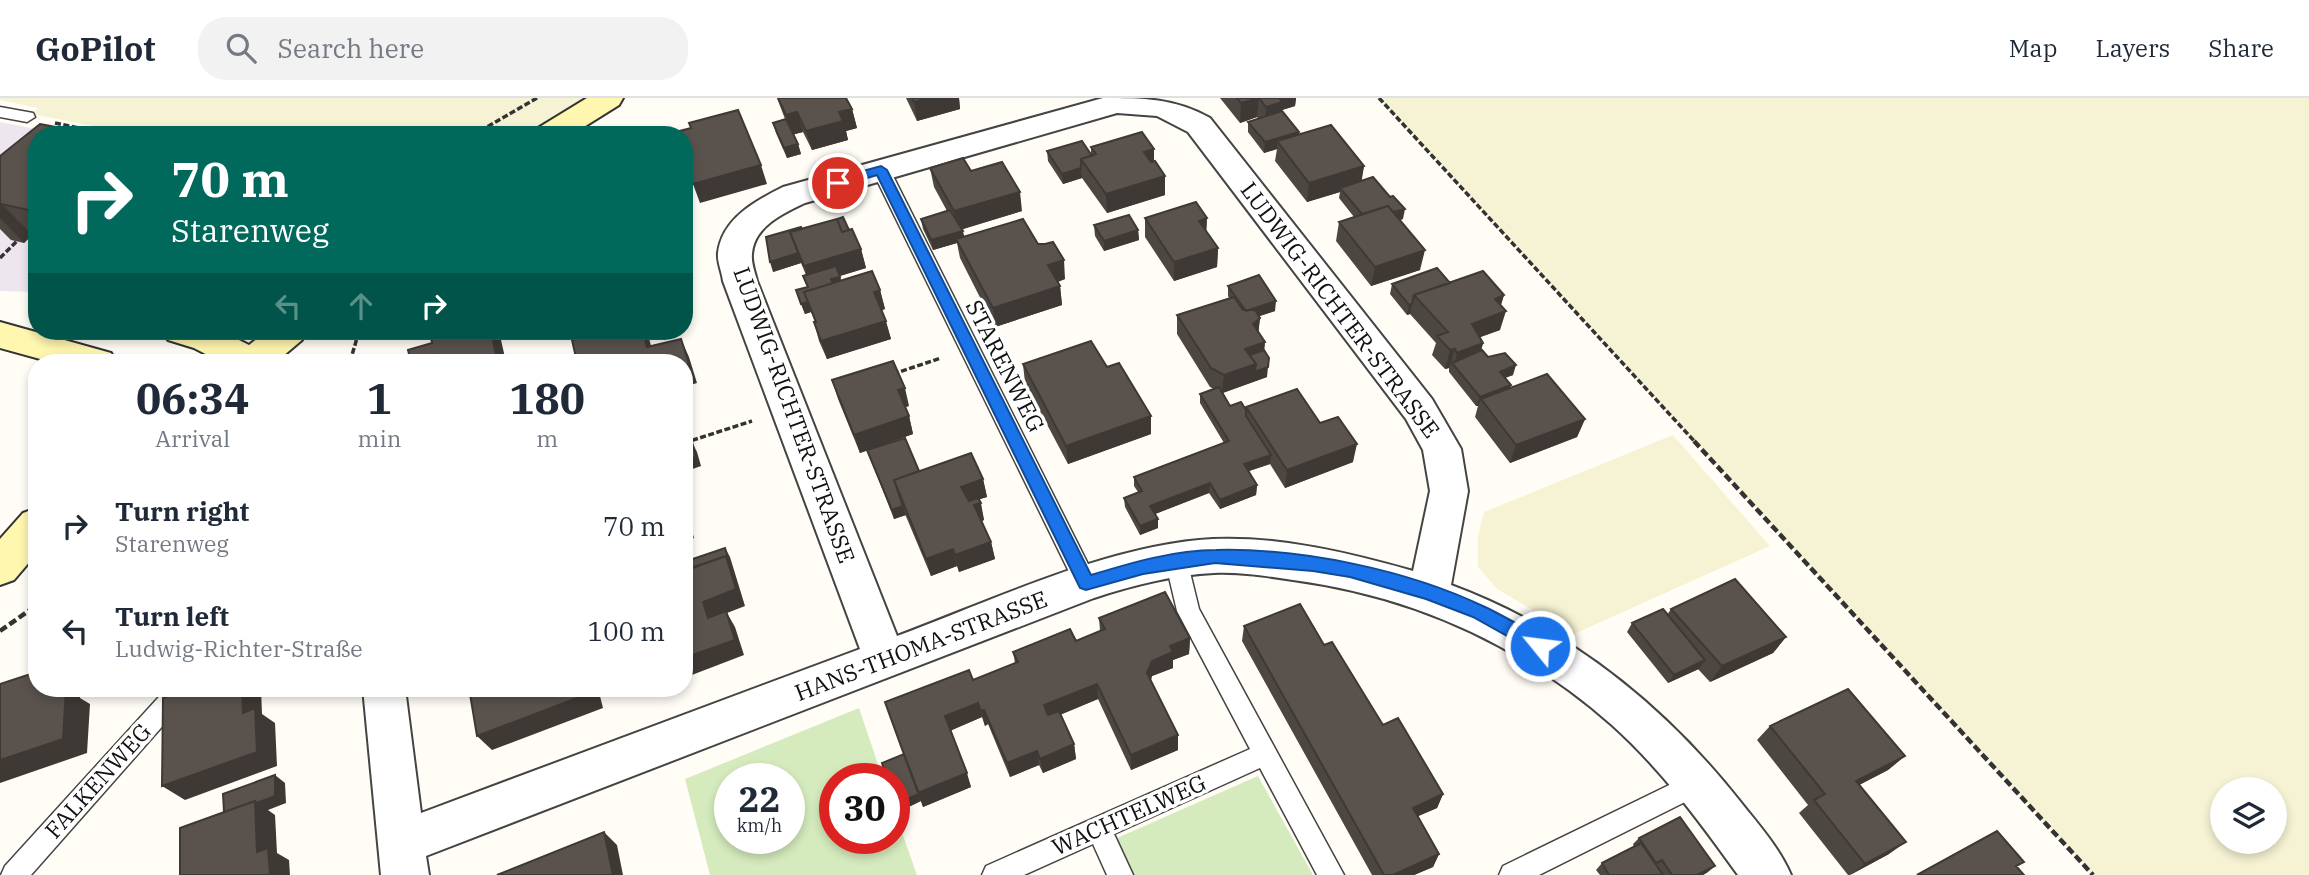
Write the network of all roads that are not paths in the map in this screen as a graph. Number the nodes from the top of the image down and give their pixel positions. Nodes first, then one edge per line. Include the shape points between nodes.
1 (608, 98) edge
2 (1158, 102) edge
3 (0, 112) edge
4 (27, 117) road end
5 (563, 126) edge
6 (881, 170) junction
7 (28, 331) edge
8 (0, 333) edge
9 (209, 340) edge
10 (268, 340) edge
11 (237, 353) edge
12 (71, 354) edge
13 (28, 535) edge
14 (1176, 560) junction
15 (28, 565) edge
16 (0, 568) edge
17 (1086, 583) junction
18 (0, 591) edge
19 (1429, 592) junction
20 (885, 659) junction
21 (173, 697) edge
22 (385, 697) edge
23 (1264, 754) junction
24 (1699, 783) junction
25 (1099, 829) junction
26 (404, 859) edge
27 (14, 875) edge
28 (995, 875) edge
29 (1120, 875) edge
30 (1331, 875) edge
31 (1512, 875) edge
32 (1767, 875) edge

1 - 5 main road
2 - 6 street, LUDWIG-RICHTER-STRASSE via 1094,108
2 - 19 street, LUDWIG-RICHTER-STRASSE via 1182,113 1214,141 1419,409 1442,449 1448,491
3 - 4 lane
6 - 17 lane, STARENWEG
6 - 20 street, LUDWIG-RICHTER-STRASSE via 794,195 766,208 744,229 735,254 740,281
7 - 8 main road
8 - 12 main road
9 - 11 main road
10 - 11 main road
13 - 16 main road
14 - 17 street, HANS-THOMA-STRASSE
14 - 19 street, HANS-THOMA-STRASSE via 1225,557 1313,564
14 - 23 lane via 1188,611
15 - 18 main road
17 - 20 street, HANS-THOMA-STRASSE
19 - 24 street, HANS-THOMA-STRASSE via 1479,612 1581,674 1628,712
20 - 26 street, HANS-THOMA-STRASSE
21 - 27 lane, FALKENWEG
22 - 26 street
23 - 25 lane, WACHTELWEG
23 - 30 lane
24 - 31 lane
24 - 32 street, HANS-THOMA-STRASSE
25 - 28 lane, WACHTELWEG
25 - 29 lane

